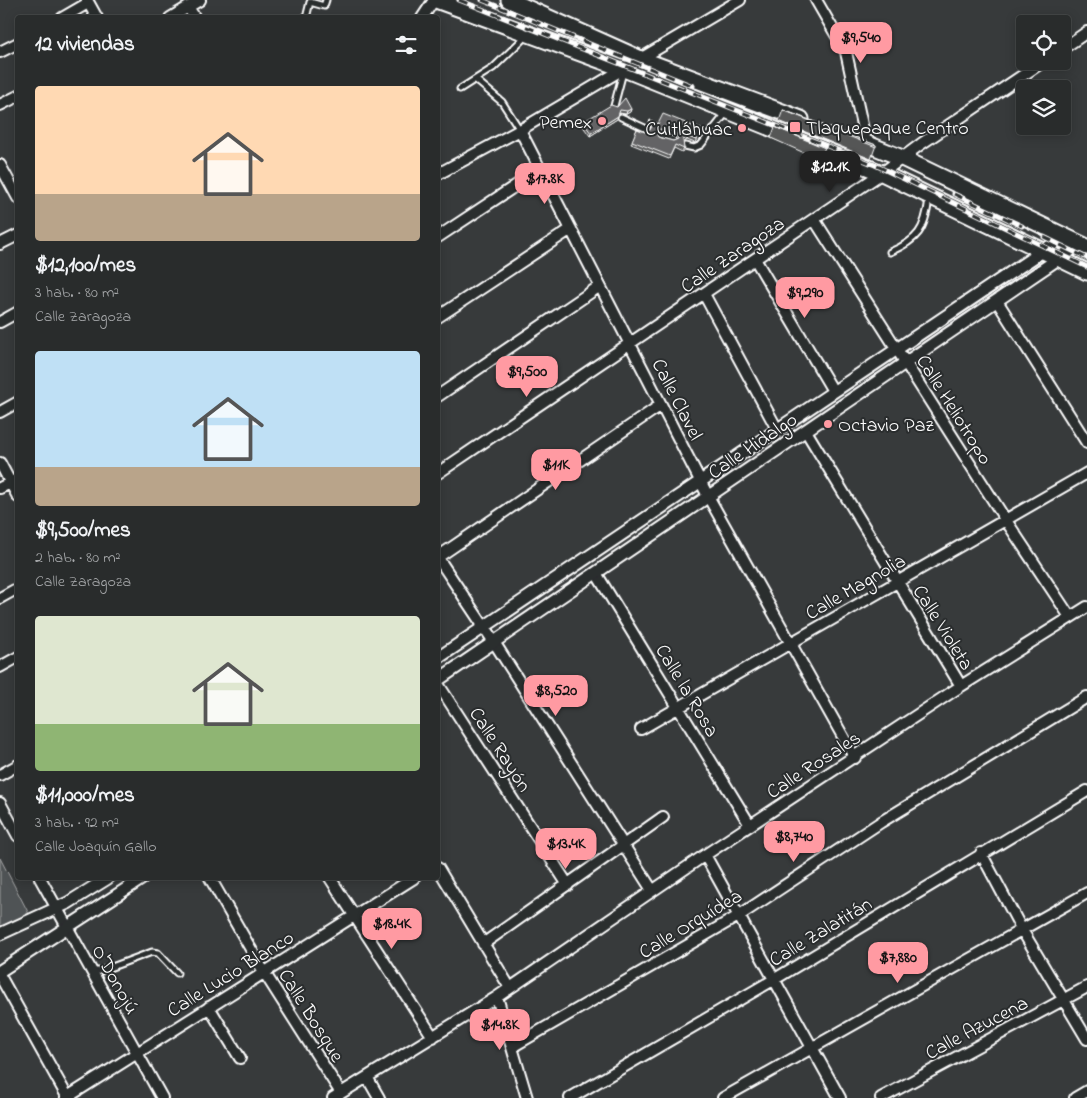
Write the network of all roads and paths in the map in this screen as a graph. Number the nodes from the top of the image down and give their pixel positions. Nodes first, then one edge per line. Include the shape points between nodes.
1 (200, 0) edge
2 (326, 0) edge
3 (435, 0) edge
4 (509, 0) edge
5 (740, 0) edge
6 (816, 0) edge
7 (88, 2) edge
8 (530, 4) edge
9 (188, 7) junction
10 (67, 15) edge
11 (95, 15) edge
12 (175, 15) edge
13 (193, 15) edge
14 (307, 15) edge
15 (424, 15) edge
16 (1087, 32) edge
17 (528, 33) junction
18 (1071, 42) edge
19 (15, 44) edge
20 (0, 52) edge
21 (641, 58) junction
22 (624, 69) junction
23 (1031, 70) edge
24 (476, 80) junction
25 (460, 89) dead end
26 (15, 98) edge
27 (0, 105) edge
28 (614, 106) edge
29 (727, 112) junction
30 (621, 117) edge
31 (815, 124) edge
32 (647, 129) edge
33 (520, 130) junction
34 (841, 134) edge
35 (659, 136) edge
36 (673, 140) edge
37 (866, 143) junction
38 (685, 146) edge
39 (902, 158) junction
40 (0, 165) edge
41 (541, 170) junction
42 (440, 173) edge
43 (882, 173) junction
44 (15, 192) edge
45 (930, 196) junction
46 (814, 220) junction
47 (571, 229) junction
48 (15, 236) edge
49 (440, 236) edge
50 (1065, 236) junction
51 (1085, 243) edge
52 (0, 244) edge
53 (1045, 250) junction
54 (890, 252) dead end
55 (1061, 258) junction
56 (755, 259) junction
57 (1087, 272) edge
58 (600, 286) junction
59 (704, 294) junction
60 (997, 301) junction
61 (15, 314) edge
62 (440, 316) edge
63 (0, 322) edge
64 (630, 344) junction
65 (896, 349) junction
66 (906, 364) junction
67 (833, 391) junction
68 (440, 395) edge
69 (15, 404) edge
70 (661, 405) junction
71 (0, 412) edge
72 (777, 429) junction
73 (806, 431) junction
74 (1087, 443) edge
75 (0, 463) edge
76 (440, 472) edge
77 (1087, 473) edge
78 (14, 481) edge
79 (700, 481) junction
80 (0, 488) edge
81 (708, 498) junction
82 (1004, 519) junction
83 (440, 557) edge
84 (440, 561) edge
85 (596, 573) junction
86 (896, 582) junction
87 (15, 590) edge
88 (0, 597) edge
89 (1087, 607) edge
90 (1070, 617) junction
91 (484, 627) junction
92 (494, 642) junction
93 (790, 644) junction
94 (440, 657) edge
95 (15, 659) edge
96 (0, 667) edge
97 (440, 681) edge
98 (440, 685) edge
99 (961, 686) junction
100 (1087, 697) edge
101 (679, 708) junction
102 (641, 729) dead end
103 (856, 758) junction
104 (15, 767) edge
105 (0, 775) edge
106 (1087, 791) edge
107 (0, 803) edge
108 (663, 817) dead end
109 (750, 825) junction
110 (15, 830) edge
111 (624, 845) junction
112 (981, 854) junction
113 (705, 855) junction
114 (440, 871) edge
115 (41, 880) edge
116 (105, 880) edge
117 (140, 880) edge
118 (211, 880) edge
119 (331, 880) edge
120 (411, 880) edge
121 (568, 885) junction
122 (652, 890) junction
123 (1087, 892) edge
124 (56, 909) junction
125 (354, 915) junction
126 (740, 915) junction
127 (66, 927) junction
128 (1022, 930) junction
129 (0, 934) edge
130 (483, 944) junction
131 (0, 971) edge
132 (91, 971) junction
133 (264, 972) junction
134 (177, 973) dead end
135 (0, 976) edge
136 (775, 979) junction
137 (1087, 987) edge
138 (510, 988) junction
139 (497, 997) junction
140 (1064, 999) junction
141 (209, 1007) junction
142 (433, 1037) junction
143 (1087, 1039) edge
144 (812, 1046) junction
145 (512, 1047) junction
146 (137, 1053) junction
147 (240, 1058) dead end
148 (366, 1076) junction
149 (1087, 1091) edge
150 (337, 1096) edge
151 (67, 1098) edge
152 (162, 1098) edge
153 (379, 1098) edge
154 (526, 1098) edge
155 (570, 1098) edge
156 (723, 1098) edge
157 (840, 1098) edge
158 (881, 1098) edge
159 (1075, 1098) edge

1 - 9 street
2 - 14 lane via 324,6 310,2
3 - 15 street
3 - 17 main road
4 - 8 main road
5 - 21 street
6 - 37 street via 846,52
7 - 10 street
7 - 11 street
8 - 21 main road
9 - 12 street
9 - 13 street
16 - 18 street
17 - 22 main road
17 - 24 lane via 509,54
19 - 20 street
21 - 22 street
21 - 31 main road
22 - 28 lane
22 - 29 main road
22 - 33 street
23 - 39 street, Calle Zaragoza
24 - 25 lane
24 - 33 lane via 502,102
26 - 27 street
29 - 38 lane via 701,145 694,148
29 - 43 main road
30 - 32 lane
33 - 41 street, Calle Clavel
33 - 42 street
34 - 37 main road
35 - 36 lane
37 - 39 main road
39 - 43 street, Calle Zaragoza
39 - 50 main road
40 - 44 street
41 - 47 street, Calle Clavel
41 - 49 street
43 - 45 main road
43 - 46 street, Calle Zaragoza
45 - 53 main road
45 - 54 lane via 920,233 909,244
46 - 56 street, Calle Zaragoza
46 - 65 street, Calle Heliotropo
47 - 58 street, Calle Clavel
47 - 62 street
48 - 52 street
50 - 51 main road
50 - 53 street, Calle Hidalgo
51 - 55 street, Calle Hidalgo
53 - 55 main road
53 - 65 street, Calle Hidalgo
55 - 57 main road
55 - 60 street, Calle Hidalgo
56 - 59 street, Calle Zaragoza
56 - 67 street
58 - 64 street, Calle Clavel
58 - 68 street
59 - 64 street, Calle Zaragoza
59 - 72 street
60 - 66 street, Calle Hidalgo
60 - 74 street
61 - 63 street
64 - 70 street, Calle Clavel
64 - 76 street, Calle Zaragoza
65 - 66 street, Calle Heliotropo
65 - 67 street, Calle Hidalgo
66 - 73 street, Calle Hidalgo
66 - 82 street, Calle Heliotropo
67 - 72 street, Calle Hidalgo
69 - 71 street
70 - 79 street, Calle Clavel
70 - 83 street
72 - 79 street, Calle Hidalgo
73 - 81 street, Calle Hidalgo
73 - 86 street, Calle Violeta
75 - 78 street
77 - 82 street, Calle Magnolia
78 - 80 street
79 - 81 street, Calle Clavel
79 - 91 street, Calle Hidalgo
81 - 85 street, Calle Hidalgo
81 - 93 street, Calle Clavel
82 - 86 street, Calle Magnolia
82 - 90 street, Calle Heliotropo
84 - 91 street
85 - 92 street, Calle Hidalgo
85 - 101 street, Calle la Rosa
86 - 93 street, Calle Magnolia
86 - 99 street, Calle Violeta
87 - 88 street
89 - 90 street, Calle Rosales
90 - 99 street, Calle Rosales
91 - 92 street
91 - 94 street, Calle Hidalgo
92 - 97 street, Calle Hidalgo
92 - 111 street
93 - 101 street, Calle Magnolia
93 - 103 street, Calle Clavel
95 - 96 street
98 - 121 street, Calle Rayón
99 - 103 street, Calle Rosales
100 - 126 street, Calle Orquídea via 881,822
101 - 102 street, Calle Magnolia
101 - 109 street, Calle la Rosa
103 - 109 street, Calle Rosales
104 - 105 street
106 - 112 street, Calle Zalatitán
107 - 110 street
108 - 111 street
109 - 113 street, Calle Rosales
111 - 121 street
111 - 122 street
112 - 128 street
112 - 136 street, Calle Zalatitán
113 - 122 street, Calle Rosales
113 - 126 street
114 - 130 street
115 - 124 street, O'Donojú
116 - 124 street
117 - 127 street
118 - 133 street, Calle Bosque
119 - 125 street
120 - 125 street, Calle Lucio Blanco
121 - 130 street
122 - 138 street, Calle Rosales
123 - 128 street
124 - 127 street, O'Donojú
124 - 129 street
125 - 133 street, Calle Lucio Blanco
125 - 142 street
126 - 136 street
126 - 145 street, Calle Orquídea
127 - 131 street
127 - 132 street, O'Donojú
128 - 140 street
128 - 144 street
130 - 138 street
132 - 134 lane via 152,952 158,953
132 - 146 street, O'Donojú
133 - 141 street, Calle Lucio Blanco
133 - 150 street, Calle Bosque
135 - 151 street
136 - 144 street
136 - 155 street, Calle Zalatitán
137 - 140 street, Calle Azucena
138 - 139 street, Calle Rosales
139 - 142 street, Calle Rosales
139 - 145 street
140 - 143 street
140 - 158 street, Calle Azucena
141 - 146 street, Calle Lucio Blanco
141 - 147 street
142 - 148 street, Calle Rosales
144 - 156 street
144 - 157 street
145 - 154 street
146 - 151 street, Calle Lucio Blanco
146 - 152 street, O'Donojú
148 - 150 street, Calle Rosales
148 - 153 street
149 - 159 street

